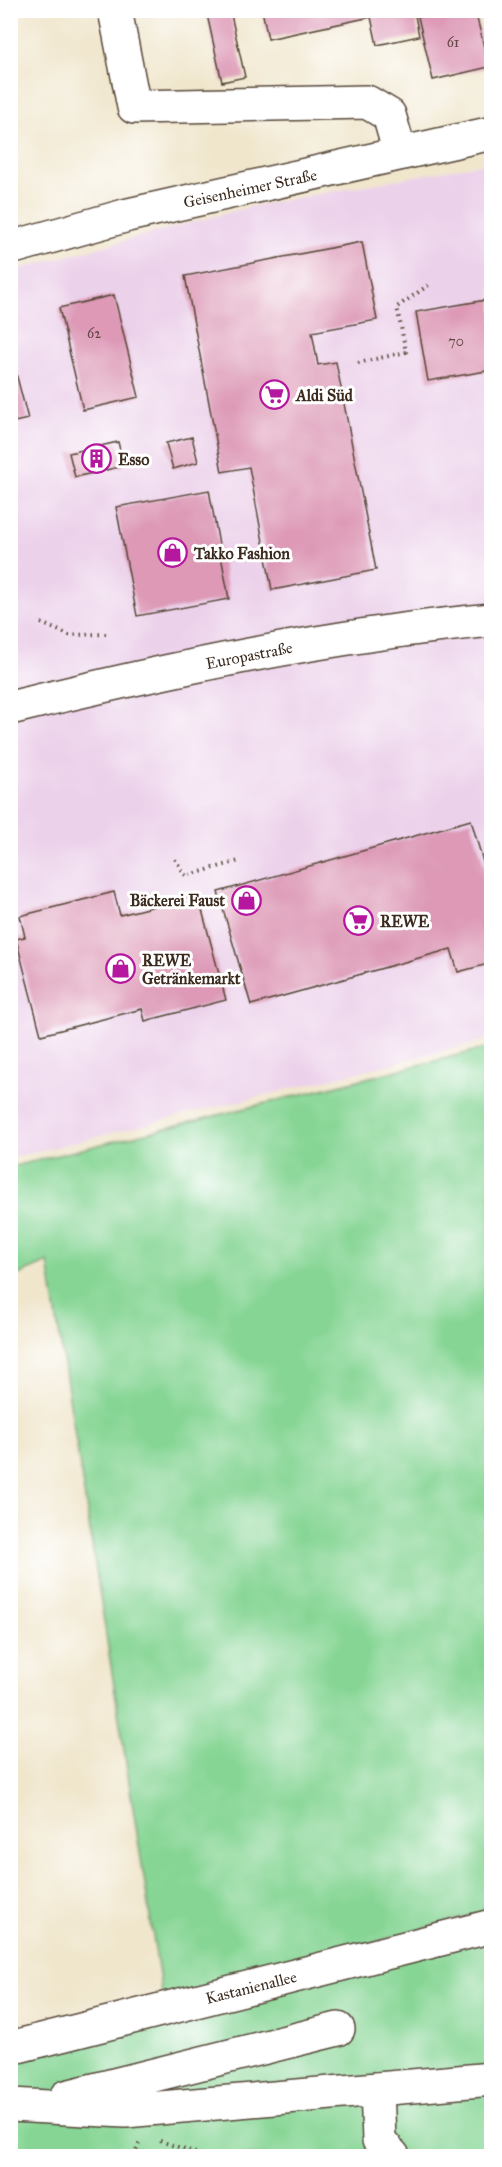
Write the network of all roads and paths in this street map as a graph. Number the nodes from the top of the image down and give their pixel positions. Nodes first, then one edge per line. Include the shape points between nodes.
1 (115, 10) edge
2 (492, 133) edge
3 (400, 153) junction
4 (10, 248) edge
5 (430, 284) dead end
6 (358, 363) dead end
7 (492, 620) edge
8 (42, 623) dead end
9 (106, 634) dead end
10 (10, 708) edge
11 (175, 859) dead end
12 (239, 861) dead end
13 (492, 1926) edge
14 (338, 2029) dead end
15 (10, 2048) edge
16 (492, 2079) edge
17 (378, 2089) junction
18 (24, 2105) edge
19 (134, 2157) edge
20 (205, 2157) edge
21 (393, 2157) edge

1 - 3 street via 134,107 367,102 389,115
2 - 3 street, Geisenheimer Straße
3 - 4 street, Geisenheimer Straße via 128,214
5 - 6 path via 397,307 406,352
7 - 10 street, Europastraße via 309,643 115,682
8 - 9 path via 69,635
11 - 12 path via 186,876
13 - 15 street, Kastanienallee
14 - 18 street
16 - 17 street
17 - 18 street via 126,2111
17 - 21 street via 379,2140
19 - 20 path via 140,2142 149,2137

